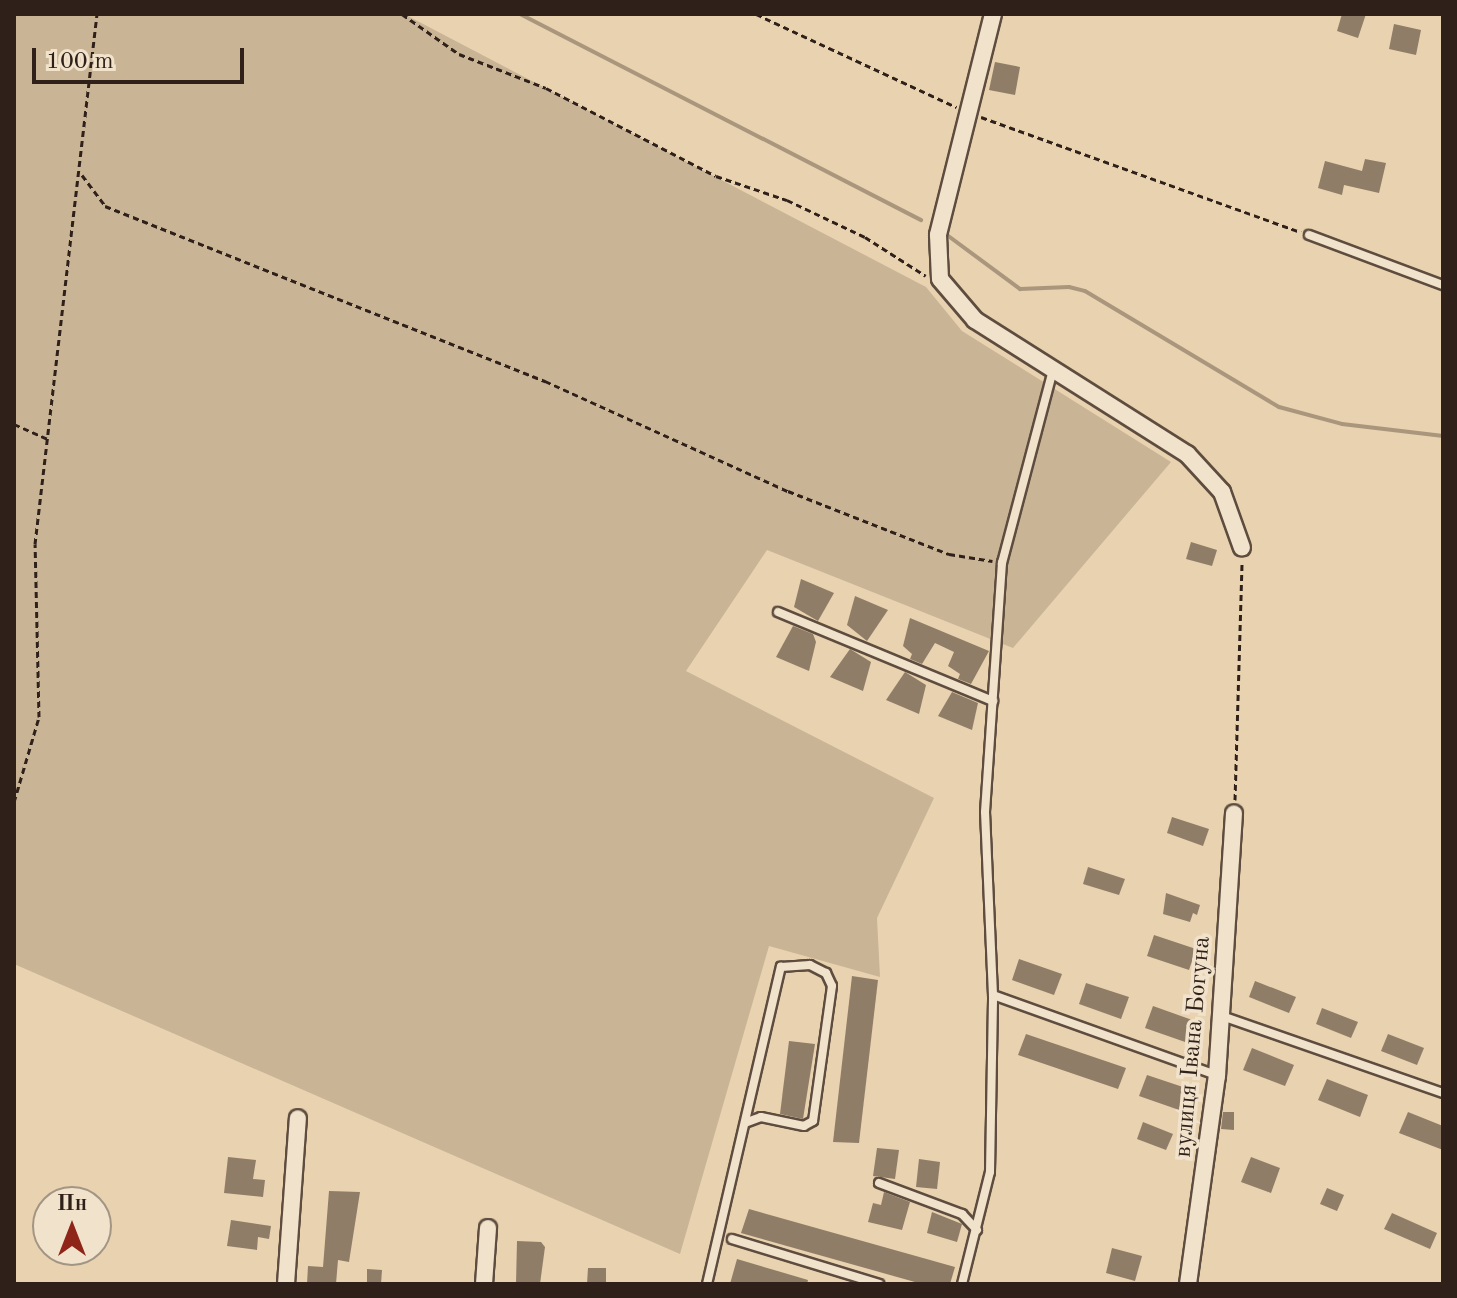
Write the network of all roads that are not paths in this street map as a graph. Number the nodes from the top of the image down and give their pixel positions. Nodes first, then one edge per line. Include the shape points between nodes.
1 (993, 14) edge
2 (1309, 235) road end
3 (1443, 285) edge
4 (1053, 370) junction
5 (1242, 548) road end
6 (778, 612) dead end
7 (993, 701) junction
8 (1234, 814) road end
9 (993, 995) junction
10 (1222, 1016) junction
11 (1217, 1076) junction
12 (1443, 1093) edge
13 (298, 1118) dead end
14 (747, 1122) junction
15 (879, 1183) dead end
16 (488, 1228) dead end
17 (977, 1230) junction
18 (732, 1239) dead end
19 (286, 1284) edge
20 (484, 1284) edge
21 (707, 1284) edge
22 (879, 1284) edge
23 (962, 1284) edge
24 (1188, 1284) edge

1 - 4 street via 938,235 937,263 949,292 975,320
2 - 3 lane
4 - 5 street via 1187,454 1222,492
4 - 7 lane via 1002,563
6 - 7 lane
7 - 9 lane via 985,812
8 - 10 street, вулиця Івана Богуна
9 - 11 lane
9 - 17 lane via 990,1172
10 - 11 street, вулиця Івана Богуна
10 - 12 lane
11 - 24 street, вулиця Івана Богуна
13 - 19 street
14 - 14 lane via 761,1117 804,1126 813,1121 832,986 826,973 810,965 781,967
14 - 21 lane
15 - 17 lane via 948,1207
16 - 20 street
17 - 23 lane
18 - 22 lane

